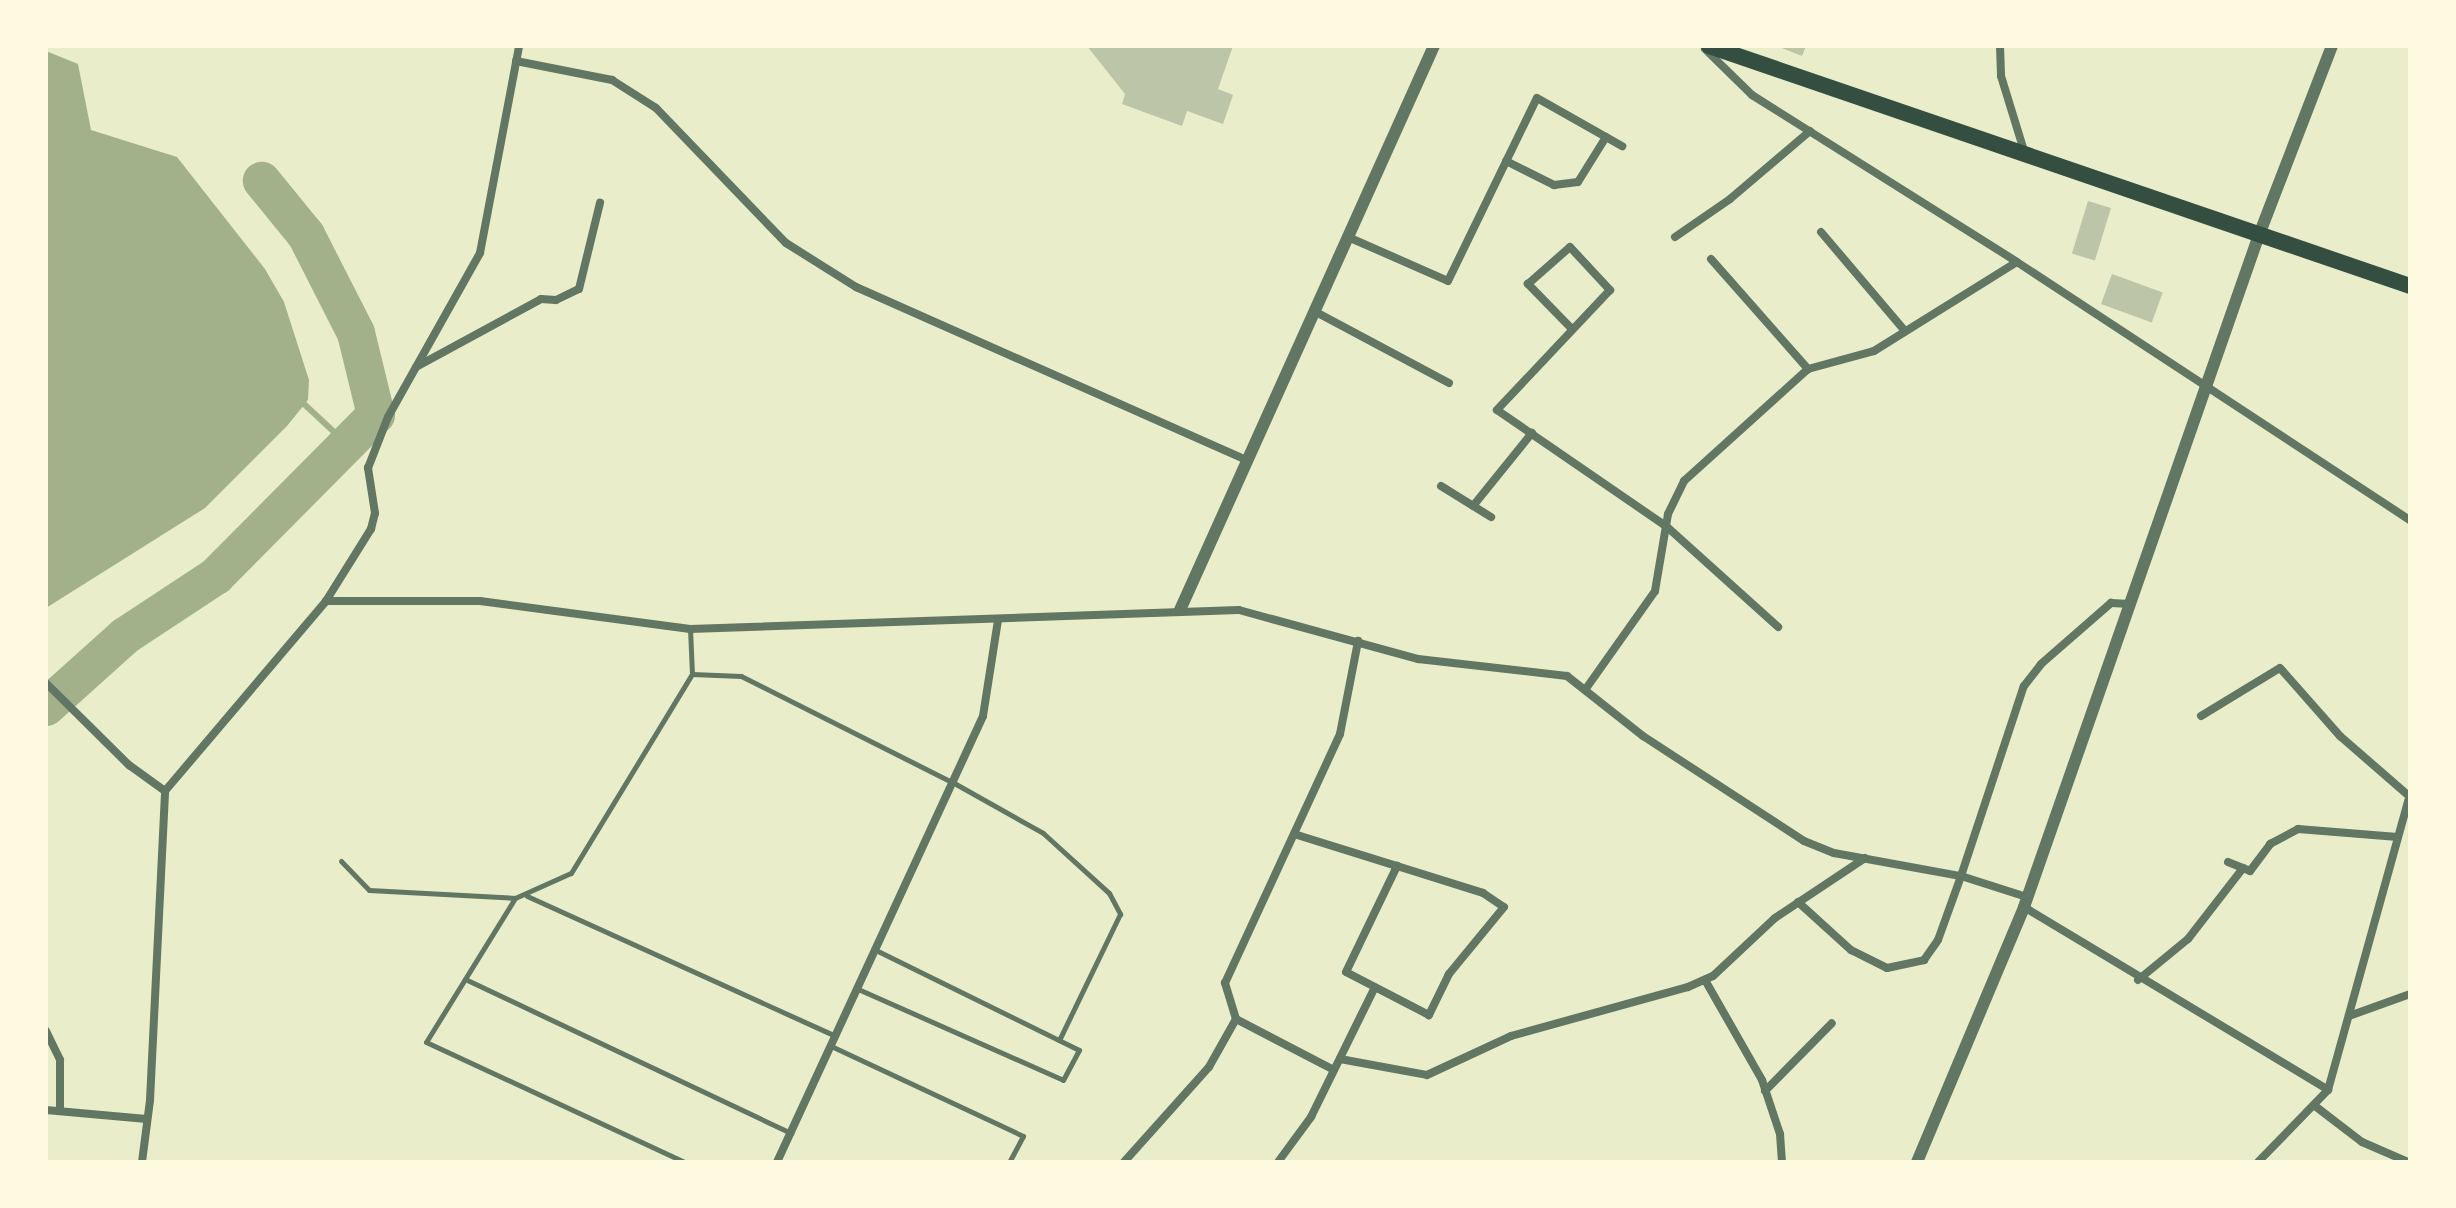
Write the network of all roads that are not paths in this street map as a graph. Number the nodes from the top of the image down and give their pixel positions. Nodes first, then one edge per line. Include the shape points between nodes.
1 (519, 46) edge
2 (1434, 46) edge
3 (1702, 46) edge
4 (1709, 46) edge
5 (2000, 46) edge
6 (2332, 46) edge
7 (516, 61) junction
8 (1810, 131) junction
9 (1606, 137) junction
10 (1622, 146) dead end
11 (2025, 155) junction
12 (1506, 161) junction
13 (600, 203) dead end
14 (1821, 232) dead end
15 (2259, 235) junction
16 (1348, 237) junction
17 (1675, 237) dead end
18 (1711, 259) dead end
19 (2017, 262) junction
20 (2410, 286) edge
21 (1314, 311) junction
22 (1571, 328) junction
23 (1905, 331) junction
24 (416, 367) junction
25 (1808, 369) junction
26 (1449, 383) dead end
27 (2208, 386) junction
28 (1532, 433) junction
29 (1247, 460) junction
30 (1441, 486) dead end
31 (1473, 506) junction
32 (1491, 517) dead end
33 (2410, 520) edge
34 (1666, 526) junction
35 (326, 601) junction
36 (2130, 604) junction
37 (1180, 610) junction
38 (998, 620) junction
39 (1778, 627) dead end
40 (690, 629) junction
41 (1358, 641) junction
42 (692, 674) junction
43 (46, 683) edge
44 (1585, 690) junction
45 (2201, 716) dead end
46 (954, 783) junction
47 (165, 791) junction
48 (2410, 795) edge
49 (1294, 834) junction
50 (2398, 837) junction
51 (1865, 858) junction
52 (341, 861) dead end
53 (2228, 862) dead end
54 (1397, 866) junction
55 (2243, 868) junction
56 (1961, 876) junction
57 (526, 896) junction
58 (515, 898) junction
59 (1798, 902) junction
60 (2026, 902) junction
61 (876, 950) junction
62 (465, 979) junction
63 (1705, 980) junction
64 (2138, 980) junction
65 (858, 989) junction
66 (1374, 989) junction
67 (2410, 994) edge
68 (2349, 1016) junction
69 (1236, 1019) junction
70 (1832, 1023) dead end
71 (46, 1031) edge
72 (836, 1036) junction
73 (1059, 1040) junction
74 (831, 1046) junction
75 (1340, 1059) junction
76 (1334, 1070) junction
77 (2328, 1090) junction
78 (1765, 1091) junction
79 (2315, 1106) junction
80 (46, 1110) edge
81 (60, 1111) junction
82 (147, 1119) junction
83 (791, 1133) junction
84 (142, 1162) edge
85 (684, 1162) edge
86 (777, 1162) edge
87 (1009, 1162) edge
88 (1124, 1162) edge
89 (1278, 1162) edge
90 (1782, 1162) edge
91 (1917, 1162) edge
92 (2258, 1162) edge
93 (2408, 1162) edge

1 - 7 street
2 - 16 street
3 - 8 street via 1752,95
4 - 11 main road
5 - 11 street via 2001,76
6 - 15 street
7 - 24 street via 480,253
7 - 29 street via 612,80 656,108 786,243 856,287
8 - 17 street via 1730,199
8 - 19 street
9 - 10 street
9 - 12 street via 1578,182 1554,185
9 - 12 street via 1537,98
11 - 15 main road
12 - 16 street via 1448,281
13 - 24 street via 579,289 556,300 541,299
14 - 23 street
15 - 20 main road
15 - 27 street
16 - 21 street
18 - 25 street
19 - 23 street
19 - 27 street
21 - 26 street
21 - 29 street
22 - 22 street via 1528,284 1570,247 1610,290
22 - 28 street via 1497,410
23 - 25 street via 1874,351
24 - 35 street via 368,468 375,513 371,529
25 - 34 street via 1684,481
27 - 33 street
27 - 36 street
28 - 31 street
28 - 34 street
29 - 37 street
30 - 31 street
31 - 32 street
34 - 39 street
34 - 44 street via 1655,591
35 - 40 street via 480,601
35 - 47 street
36 - 56 street via 2111,603 2041,664 2024,686
36 - 60 street
37 - 38 street
37 - 41 street via 1239,610
38 - 40 street
38 - 46 street via 983,716
40 - 42 lane
41 - 44 street via 1418,659 1567,676
41 - 49 street via 1340,734
42 - 46 lane via 741,676
42 - 57 lane via 582,862
43 - 47 street via 129,765
44 - 51 street via 1778,827 1834,853
45 - 48 street via 2280,668 2340,736
46 - 61 street
46 - 73 lane via 1043,833 1109,893 1120,914
47 - 82 street
48 - 50 street
49 - 54 street
49 - 69 street via 1225,983
50 - 55 street via 2298,829 2270,844 2250,871
50 - 68 street
51 - 56 street
51 - 59 street
52 - 58 lane via 369,890
53 - 55 street
54 - 66 street via 1346,972
54 - 66 street via 1483,893 1504,907 1449,974 1429,1015
55 - 64 street via 2188,939
56 - 59 street via 1938,940 1924,960 1908,967 1887,968 1851,950
56 - 60 street
57 - 58 lane
57 - 72 lane
58 - 62 lane
59 - 63 street
60 - 64 street
60 - 91 street
61 - 65 street
61 - 73 lane
62 - 83 lane
62 - 85 lane via 426,1042
63 - 75 street via 1511,1036 1427,1075
63 - 78 street
64 - 77 street
65 - 72 street
65 - 73 lane via 1063,1080 1079,1050
66 - 75 street
67 - 68 street
68 - 77 street
69 - 76 street
69 - 88 street via 1209,1067
70 - 78 street
71 - 81 street via 60,1060
72 - 74 street
74 - 83 street
74 - 87 lane via 1023,1136
75 - 76 street
76 - 89 street via 1311,1117
77 - 79 street
78 - 90 street via 1780,1134
79 - 92 street
79 - 93 street via 2362,1142
80 - 81 street
81 - 82 street
82 - 84 street
83 - 86 street

